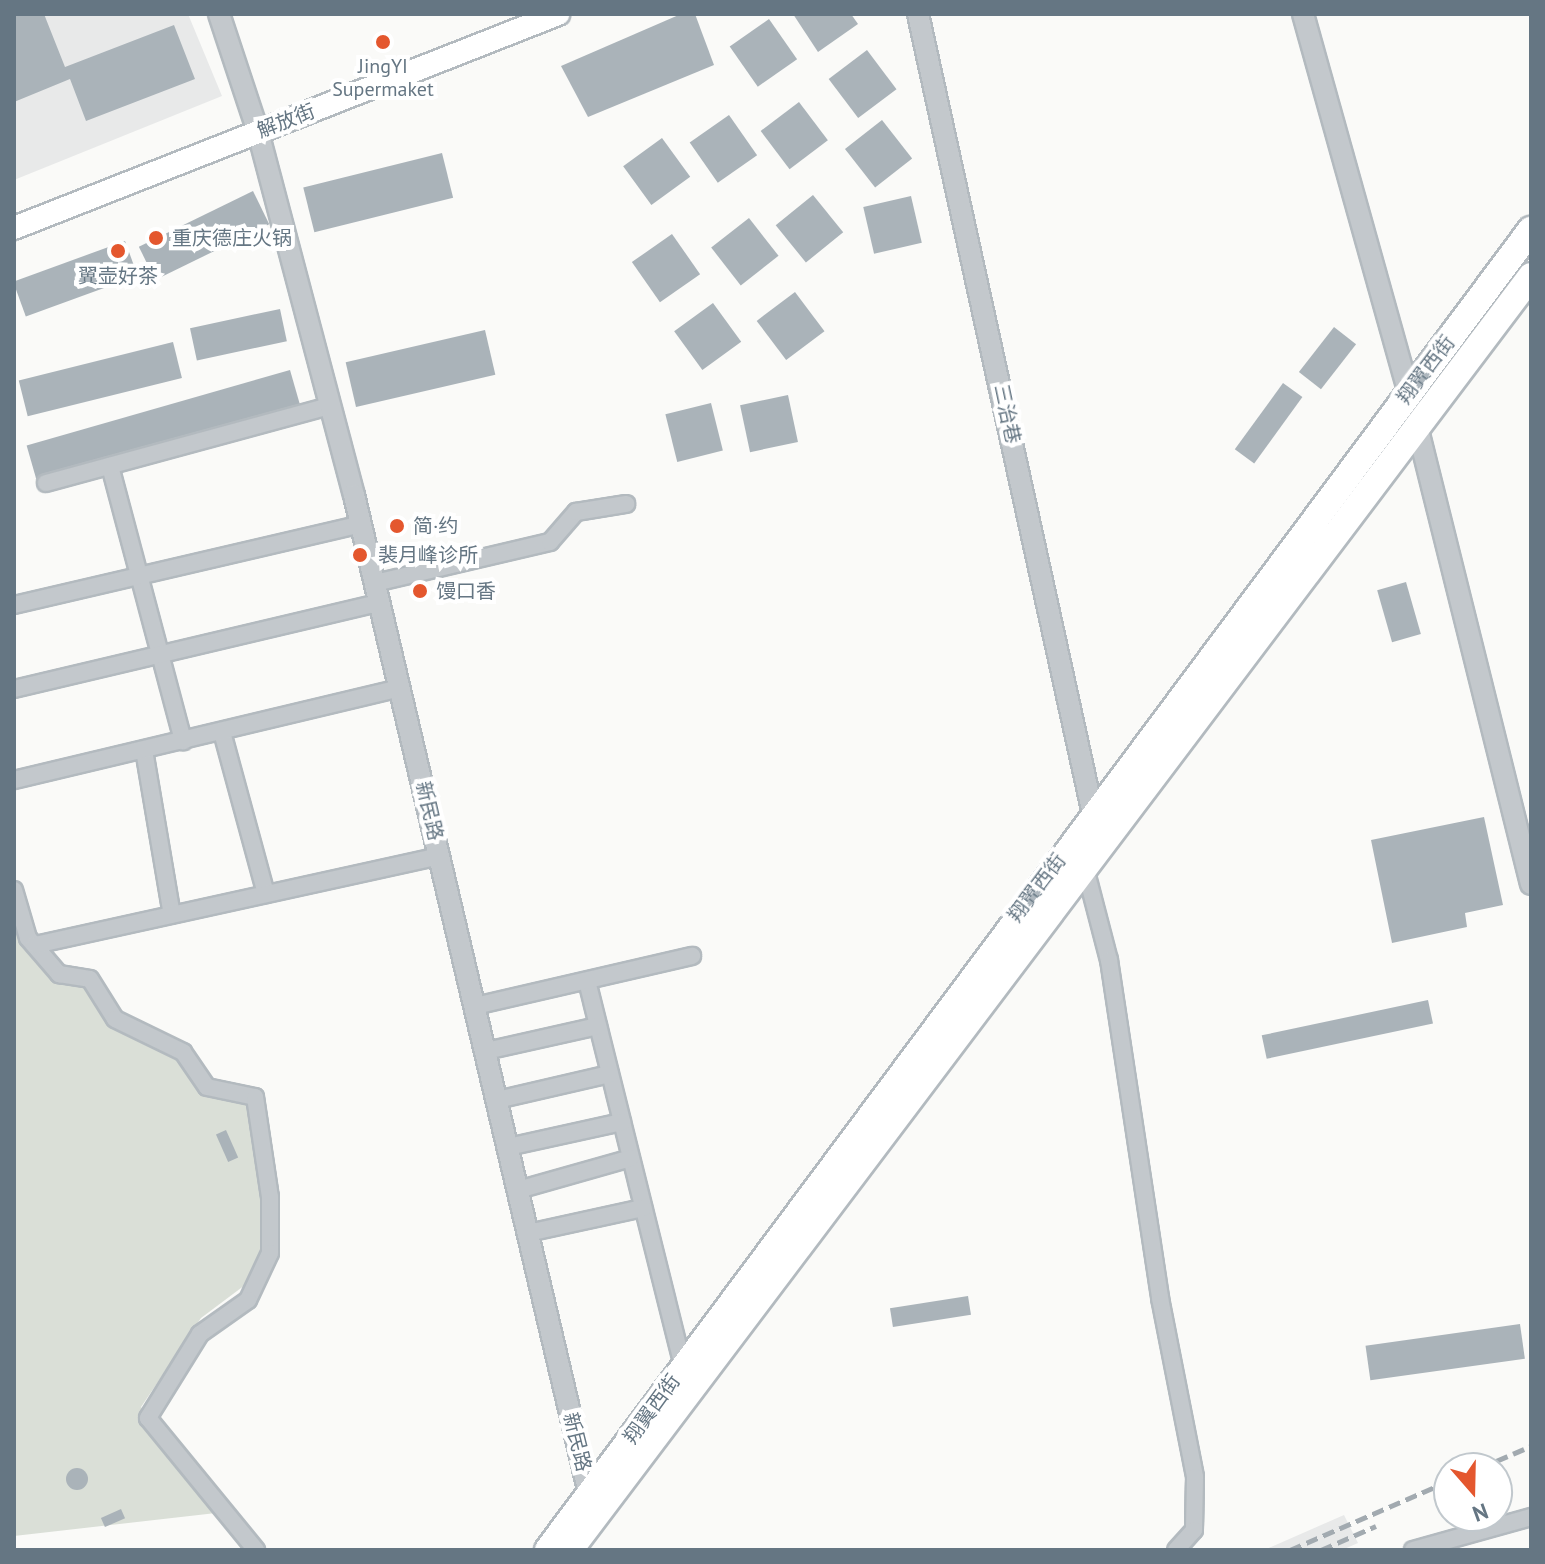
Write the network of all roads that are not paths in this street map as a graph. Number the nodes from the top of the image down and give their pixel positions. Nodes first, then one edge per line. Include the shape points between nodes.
1 (219, 14) edge
2 (519, 14) edge
3 (558, 14) edge
4 (918, 14) edge
5 (1303, 14) edge
6 (256, 125) junction
7 (14, 212) edge
8 (14, 228) edge
9 (1531, 230) edge
10 (1531, 276) edge
11 (1409, 394) junction
12 (330, 406) junction
13 (1417, 428) junction
14 (110, 466) junction
15 (46, 483) dead end
16 (626, 504) dead end
17 (361, 524) junction
18 (139, 575) junction
19 (377, 593) junction
20 (14, 605) edge
21 (160, 654) junction
22 (400, 688) junction
23 (14, 689) edge
24 (222, 732) junction
25 (183, 741) junction
26 (144, 750) junction
27 (14, 780) edge
28 (1093, 814) junction
29 (439, 856) junction
30 (1085, 868) junction
31 (1531, 884) edge
32 (14, 890) edge
33 (266, 894) junction
34 (172, 915) junction
35 (35, 945) junction
36 (692, 956) dead end
37 (587, 981) junction
38 (475, 1006) junction
39 (598, 1026) junction
40 (486, 1051) junction
41 (610, 1074) junction
42 (497, 1100) junction
43 (622, 1122) junction
44 (508, 1147) junction
45 (631, 1158) junction
46 (518, 1190) junction
47 (643, 1208) junction
48 (528, 1233) junction
49 (683, 1367) junction
50 (589, 1494) junction
51 (1531, 1517) edge
52 (256, 1550) edge
53 (548, 1550) edge
54 (570, 1550) edge
55 (1176, 1550) edge
56 (1413, 1550) edge

1 - 6 street, 新民路
2 - 6 main road
3 - 6 main road, 解放街
4 - 28 street, 三治巷
5 - 11 street
6 - 7 main road
6 - 8 main road, 解放街
6 - 12 street, 新民路
9 - 11 main road, 翔翼西街
10 - 13 main road, 翔翼西街
11 - 13 street
11 - 28 main road, 翔翼西街
12 - 14 street
12 - 17 street, 新民路
13 - 30 main road, 翔翼西街
13 - 31 street
14 - 15 street
14 - 18 street
16 - 19 street via 576,512 550,542
17 - 18 street
17 - 19 street, 新民路
18 - 20 street
18 - 21 street
19 - 21 street
19 - 22 street, 新民路
21 - 23 street
21 - 25 street
22 - 24 street
22 - 29 street, 新民路
24 - 25 street
24 - 33 street
25 - 26 street
26 - 27 street
26 - 34 street
28 - 49 main road, 翔翼西街
29 - 33 street
29 - 38 street, 新民路
30 - 54 main road, 翔翼西街
30 - 55 street via 1109,960 1160,1298 1195,1477 1194,1530
32 - 35 street
33 - 34 street
34 - 35 street
35 - 52 street via 59,974 90,979 115,1019 183,1052 207,1087 255,1097 270,1197 270,1253 248,1300 200,1334 148,1418
36 - 37 street
37 - 38 street
37 - 39 street
38 - 40 street, 新民路
39 - 40 street
39 - 41 street
40 - 42 street, 新民路
41 - 42 street
41 - 43 street
42 - 44 street, 新民路
43 - 44 street
43 - 45 street
44 - 46 street, 新民路
45 - 46 street
45 - 47 street
46 - 48 street, 新民路
47 - 48 street
47 - 49 street
48 - 50 street, 新民路
49 - 50 main road, 翔翼西街
50 - 53 main road, 翔翼西街
51 - 56 street

